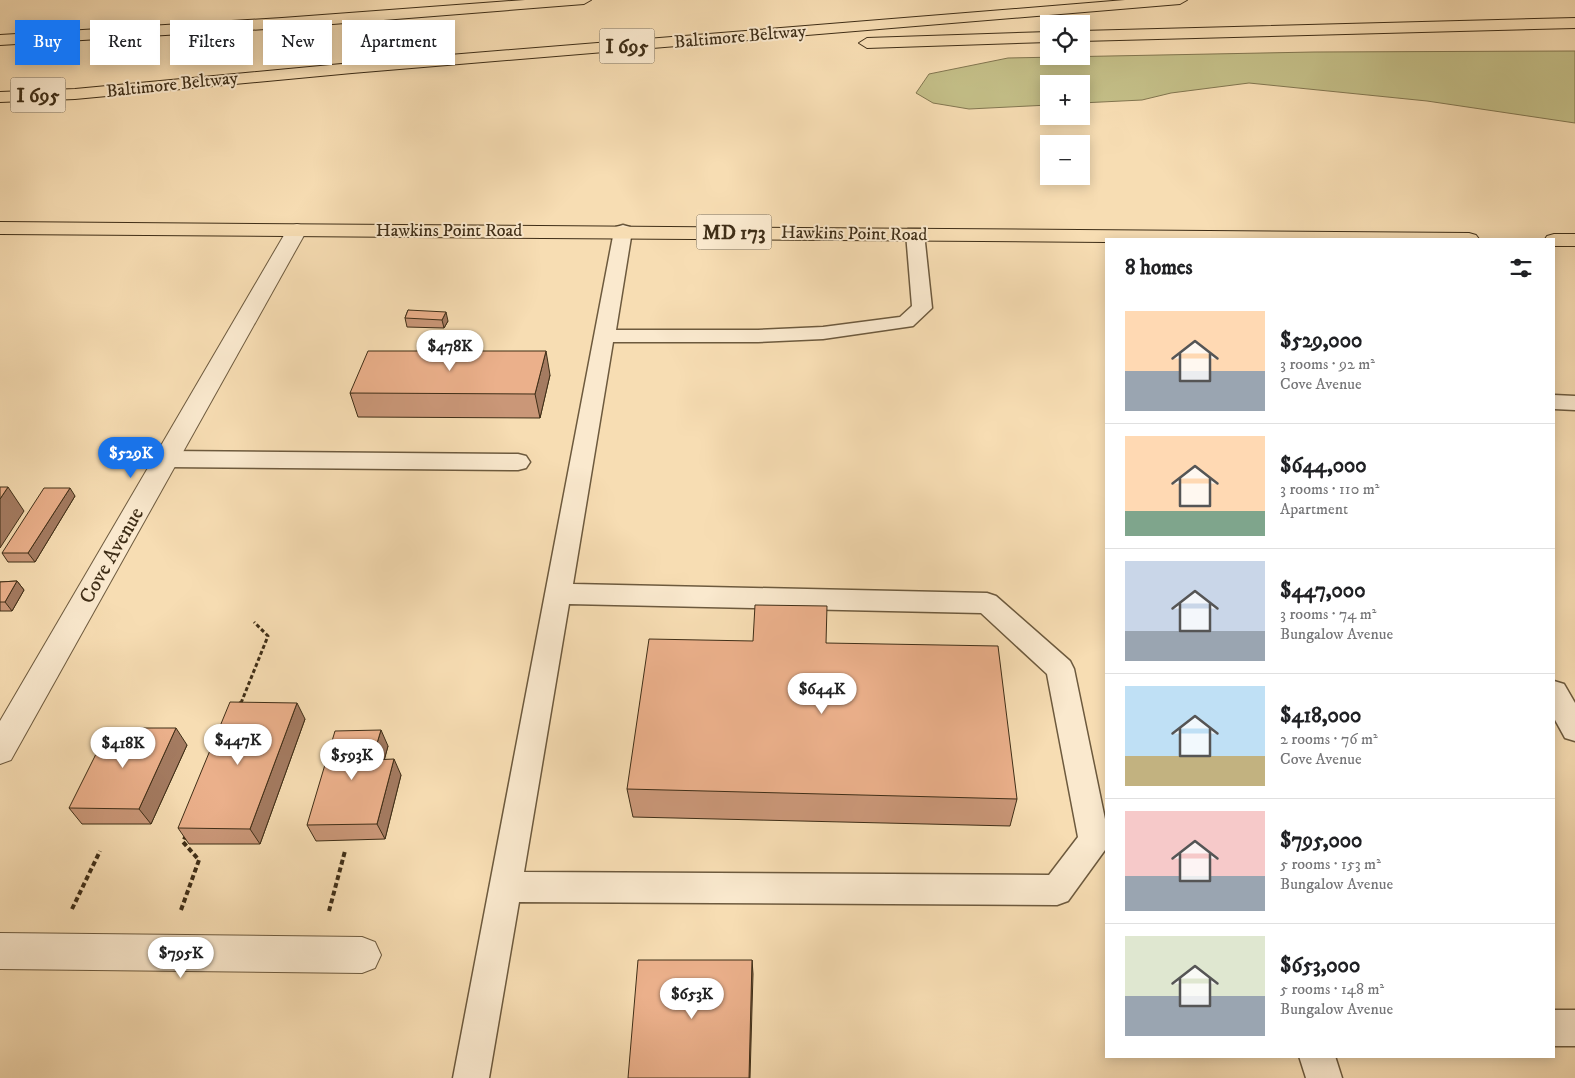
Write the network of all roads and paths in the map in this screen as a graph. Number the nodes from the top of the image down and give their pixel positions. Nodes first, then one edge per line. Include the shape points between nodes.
1 (543, 0) edge
2 (584, 0) edge
3 (1180, 0) edge
4 (471, 9) junction
5 (1575, 23) edge
6 (1090, 36) edge
7 (1040, 37) edge
8 (0, 40) edge
9 (855, 44) dead end
10 (828, 45) dead end
11 (75, 94) junction
12 (0, 97) edge
13 (0, 228) edge
14 (297, 230) junction
15 (623, 231) junction
16 (915, 234) junction
17 (1358, 238) edge
18 (1555, 240) edge
19 (1575, 240) edge
20 (604, 336) junction
21 (1555, 402) edge
22 (1575, 403) edge
23 (166, 459) junction
24 (518, 462) dead end
25 (558, 594) junction
26 (254, 622) dead end
27 (1555, 694) edge
28 (239, 707) edge
29 (1575, 729) edge
30 (0, 750) edge
31 (187, 833) edge
32 (100, 851) dead end
33 (345, 851) dead end
34 (506, 887) junction
35 (71, 913) dead end
36 (179, 916) dead end
37 (328, 918) dead end
38 (0, 951) edge
39 (362, 955) dead end
40 (1555, 1028) edge
41 (1575, 1028) edge
42 (1318, 1058) edge
43 (471, 1078) edge
44 (1324, 1078) edge

1 - 4 main road
2 - 4 main road
3 - 11 main road, Baltimore Beltway / I 695
4 - 8 main road
5 - 6 main road
7 - 9 main road
10 - 11 main road via 638,54 373,76
11 - 12 main road, Baltimore Beltway / I 695
13 - 14 main road, Hawkins Point Road / MD 173
14 - 15 main road, Hawkins Point Road / MD 173
14 - 23 street, Cove Avenue
15 - 16 main road, Hawkins Point Road / MD 173
15 - 20 lane
16 - 17 main road, Hawkins Point Road / MD 173
16 - 20 lane via 922,308 906,322 823,333
18 - 19 main road
20 - 25 lane
21 - 22 lane
23 - 24 lane
23 - 30 street, Cove Avenue
25 - 34 lane
25 - 34 lane via 988,603 1060,669 1094,840 1057,890
26 - 28 path via 268,636
27 - 29 lane
31 - 36 path via 183,842 199,860
32 - 35 path
33 - 37 path
34 - 43 lane
38 - 39 street
40 - 41 lane
42 - 44 lane

